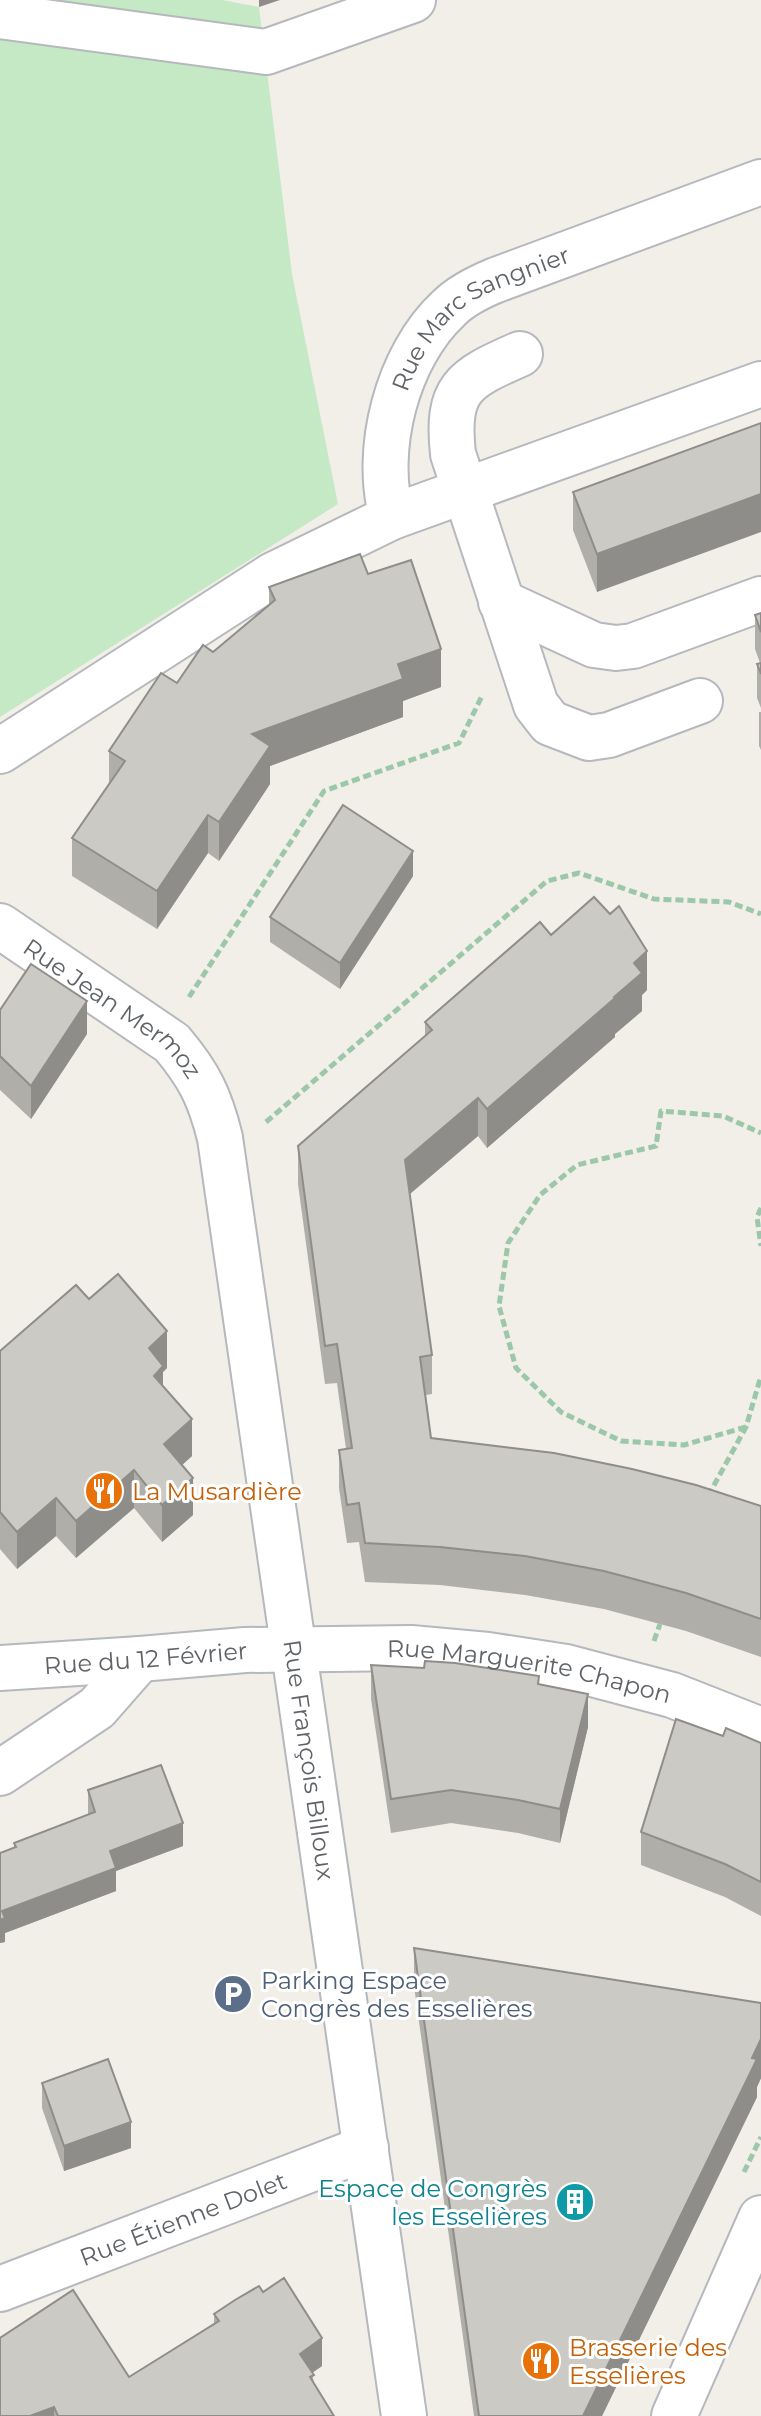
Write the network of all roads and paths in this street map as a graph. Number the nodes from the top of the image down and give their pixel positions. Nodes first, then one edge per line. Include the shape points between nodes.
1 (413, 0) edge
2 (0, 16) edge
3 (761, 182) edge
4 (520, 354) dead end
5 (761, 384) edge
6 (465, 492) junction
7 (392, 517) junction
8 (761, 599) edge
9 (507, 618) junction
10 (700, 701) dead end
11 (0, 751) edge
12 (761, 914) edge
13 (0, 926) edge
14 (172, 1043) junction
15 (215, 1120) junction
16 (761, 1133) edge
17 (761, 1208) edge
18 (761, 1246) edge
19 (761, 1376) edge
20 (746, 1427) junction
21 (708, 1496) edge
22 (292, 1648) junction
23 (140, 1659) junction
24 (0, 1668) edge
25 (761, 1730) edge
26 (0, 1773) edge
27 (366, 2148) junction
28 (761, 2218) edge
29 (0, 2289) edge
30 (396, 2412) edge
31 (674, 2416) edge

1 - 2 street via 266,52
3 - 7 street, Rue Marc Sangnier via 496,280 449,308 406,366 395,399 386,495
4 - 6 street via 465,383 456,398 450,424
5 - 6 street
6 - 7 street
6 - 9 street
7 - 11 street via 273,575
8 - 9 street via 616,648
9 - 10 street via 536,705 550,723 566,731 589,738 609,735
9 - 14 path via 459,743 324,791 182,1008
12 - 15 path via 729,902 654,899 579,873 547,881 270,1120
13 - 14 street, Rue Jean Mermoz
14 - 15 street, Rue Jean Mermoz via 190,1063
15 - 22 street, Rue François Billoux
16 - 20 path via 723,1116 661,1111 656,1146 577,1165 540,1195 508,1243 499,1306 516,1368 561,1412 621,1441 684,1445
17 - 18 path
19 - 20 path
20 - 21 path
22 - 23 street, Rue du 12 Février
22 - 25 street, Rue Marguerite Chapon via 411,1648 566,1667 672,1695
22 - 27 street, Rue François Billoux
23 - 24 street, Rue du 12 Février
23 - 26 street via 97,1708
27 - 29 street, Rue Étienne Dolet
27 - 30 street, Rue François Billoux
28 - 31 street

